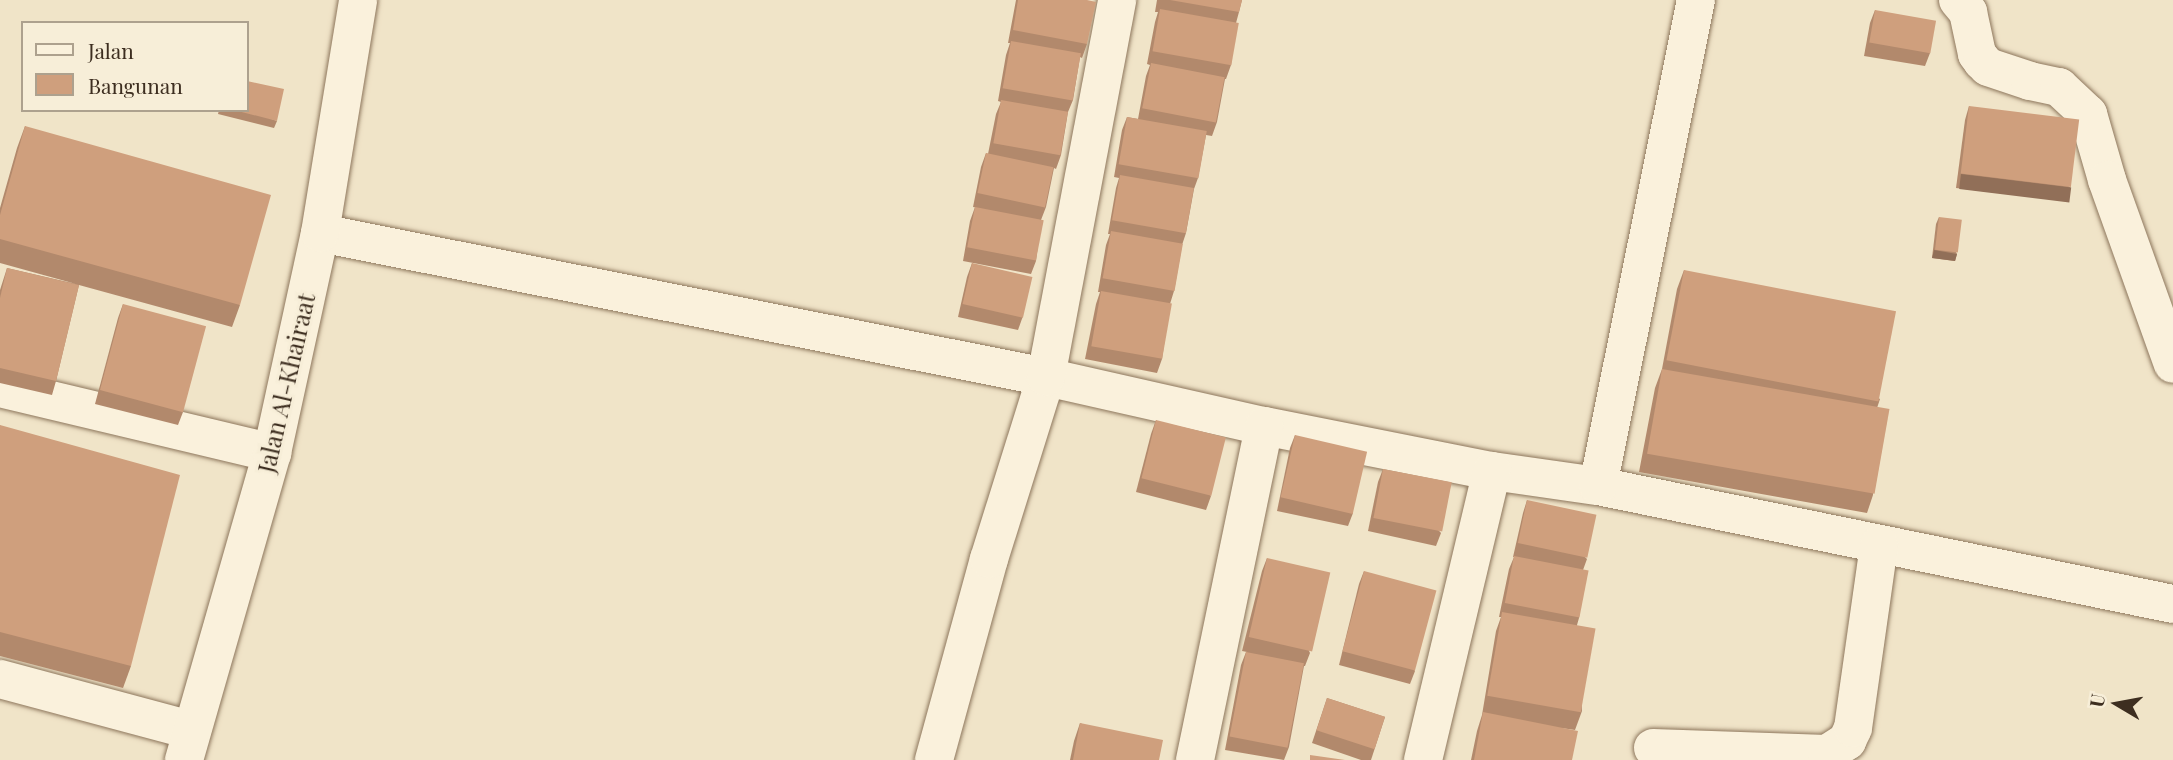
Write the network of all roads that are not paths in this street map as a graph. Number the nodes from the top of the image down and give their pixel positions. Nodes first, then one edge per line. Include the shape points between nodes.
1 (358, 0) edge
2 (1117, 0) edge
3 (1696, 0) edge
4 (1958, 0) edge
5 (320, 233) junction
6 (2173, 363) edge
7 (1046, 377) junction
8 (0, 387) edge
9 (1264, 426) junction
10 (272, 453) junction
11 (1492, 471) junction
12 (1598, 486) junction
13 (1879, 545) junction
14 (2173, 604) edge
15 (0, 679) edge
16 (187, 745) edge
17 (1653, 748) dead end
18 (934, 760) edge
19 (1195, 760) edge
20 (1423, 760) edge

1 - 5 street, Jalan Al-Khairaat
2 - 7 street
3 - 12 street
4 - 6 street via 1968,12 1982,61 2029,81 2059,87 2088,114 2106,180
5 - 7 street
5 - 10 street, Jalan Al-Khairaat
7 - 9 street
7 - 18 street via 989,559
8 - 10 street
9 - 11 street
9 - 19 street
10 - 16 street, Jalan Al-Khairaat
11 - 12 street
11 - 20 street
12 - 13 street
13 - 14 street
13 - 17 street via 1853,728 1847,741 1827,754
15 - 16 street

